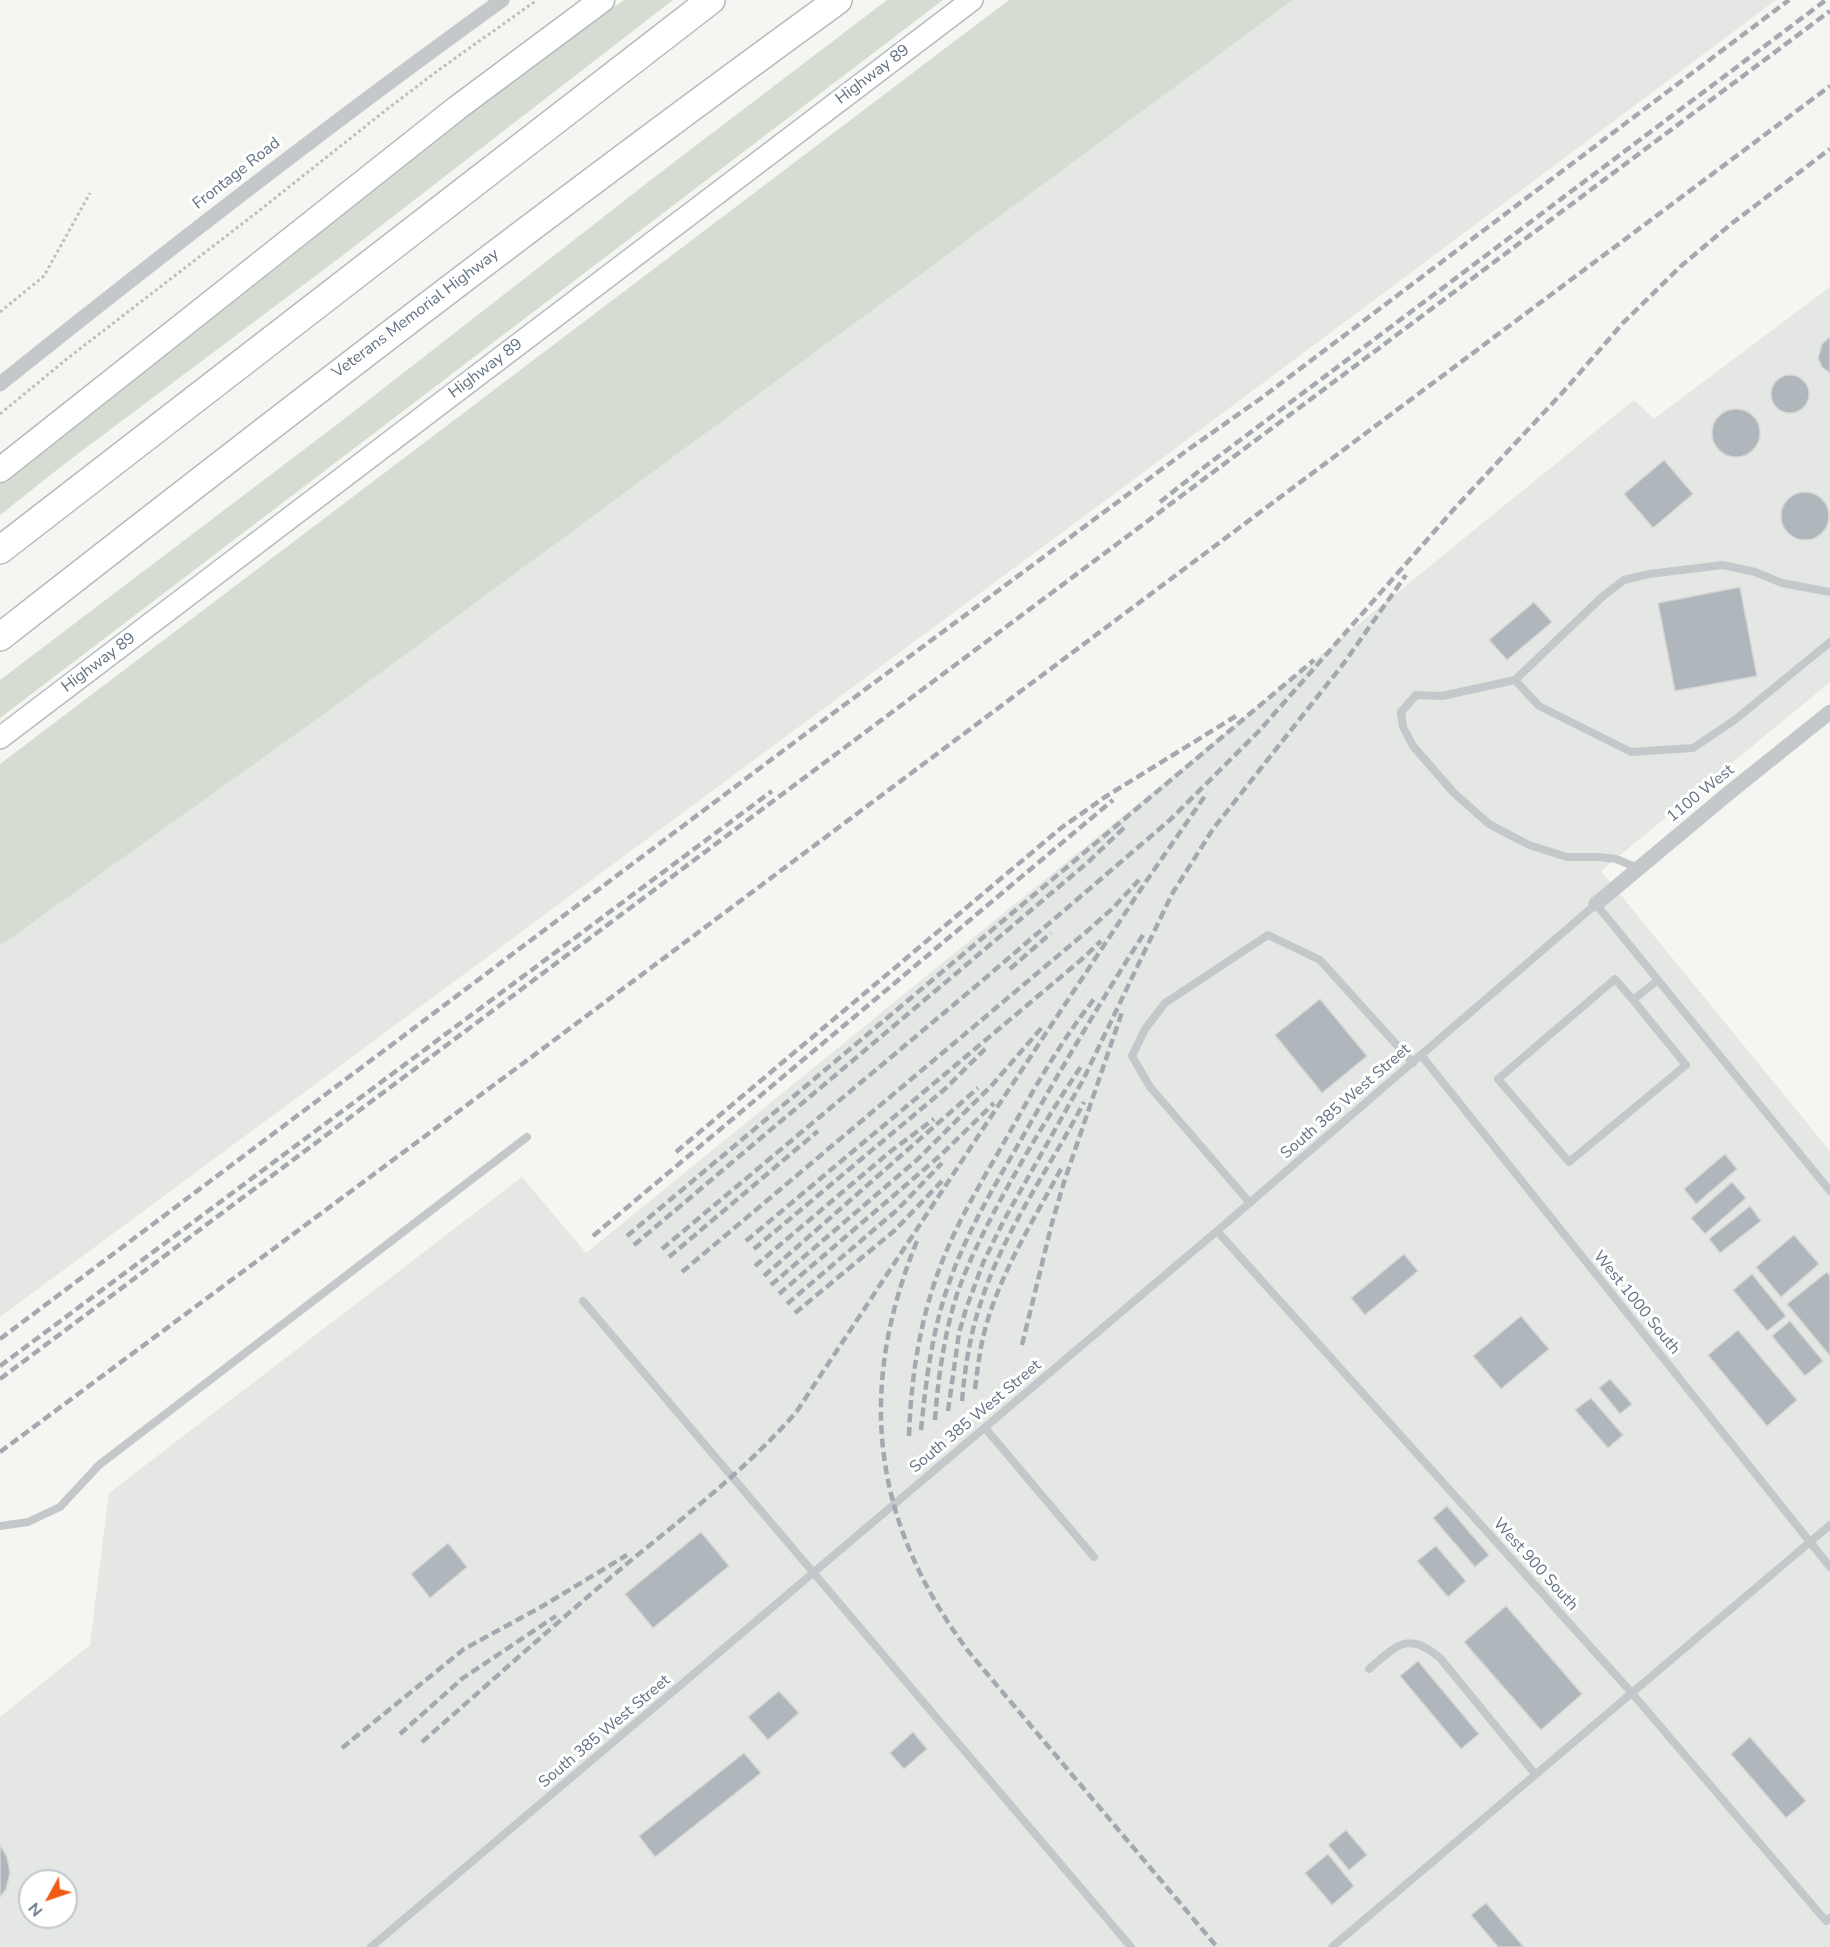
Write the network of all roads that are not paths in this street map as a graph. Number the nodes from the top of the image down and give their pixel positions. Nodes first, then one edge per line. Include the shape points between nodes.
1 (502, 0) edge
2 (602, 0) edge
3 (711, 0) edge
4 (838, 0) edge
5 (972, 0) edge
6 (0, 384) edge
7 (0, 470) edge
8 (0, 550) edge
9 (1830, 592) edge
10 (0, 637) edge
11 (1830, 642) edge
12 (1515, 680) junction
13 (1830, 712) edge
14 (0, 738) edge
15 (1638, 868) junction
16 (1596, 904) junction
17 (1658, 980) junction
18 (1633, 1000) junction
19 (1421, 1055) junction
20 (1413, 1063) junction
21 (527, 1137) dead end
22 (1830, 1191) edge
23 (1250, 1203) junction
24 (1217, 1231) junction
25 (583, 1301) dead end
26 (985, 1428) junction
27 (1830, 1525) edge
28 (0, 1526) edge
29 (1810, 1543) junction
30 (1094, 1557) dead end
31 (1830, 1566) edge
32 (815, 1573) junction
33 (1369, 1669) dead end
34 (1631, 1692) junction
35 (1535, 1774) junction
36 (1828, 1920) edge
37 (371, 1947) edge
38 (1131, 1947) edge
39 (1332, 1947) edge

1 - 6 street, Frontage Road via 318,134
2 - 7 main road via 457,108
3 - 8 highway
4 - 10 highway, Veterans Memorial Highway via 312,392
5 - 14 main road, Highway 89
9 - 12 lane via 1782,583 1723,565 1624,580
11 - 12 lane via 1736,719 1693,748 1631,752 1539,706
12 - 15 lane via 1442,696 1416,695 1401,712 1402,727 1454,794 1488,824 1529,845 1566,857 1598,857
13 - 15 street, 1100 West
15 - 16 street, 1100 West
16 - 17 lane
16 - 19 lane, South 385 West Street
17 - 18 lane
17 - 22 lane
18 - 18 lane via 1615,979 1498,1079 1569,1162 1686,1065
19 - 20 lane, South 385 West Street
19 - 29 lane, West 1000 South
20 - 23 lane, South 385 West Street
20 - 23 lane via 1320,960 1268,934 1166,1003 1145,1029 1132,1056 1150,1087
21 - 28 lane via 99,1465 60,1507 28,1522
23 - 24 lane, South 385 West Street
24 - 26 lane, South 385 West Street
24 - 34 lane, West 900 South
25 - 32 lane
26 - 30 lane
26 - 32 lane, South 385 West Street
27 - 29 lane
29 - 31 lane, West 1000 South
29 - 34 lane
32 - 37 lane, South 385 West Street
32 - 38 lane
33 - 35 lane via 1393,1649 1413,1642 1422,1645 1440,1658
34 - 35 lane
34 - 36 lane, West 900 South
35 - 39 lane

